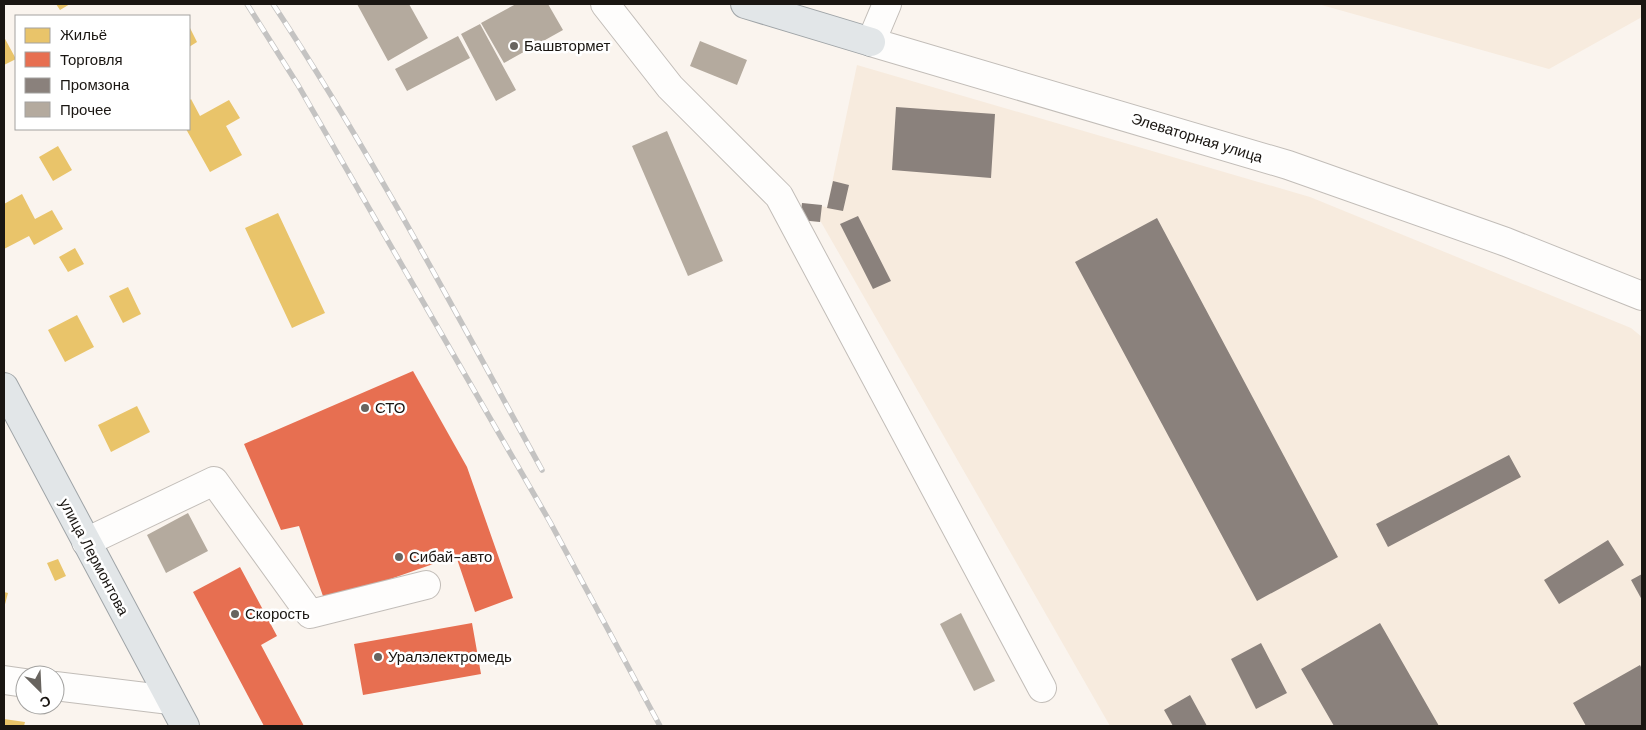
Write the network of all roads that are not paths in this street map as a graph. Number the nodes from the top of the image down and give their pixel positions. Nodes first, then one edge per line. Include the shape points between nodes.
1 (606, 4) edge
2 (745, 4) edge
3 (886, 4) edge
4 (871, 42) junction
5 (1642, 296) edge
6 (4, 387) edge
7 (86, 542) junction
8 (426, 585) dead end
9 (65, 687) edge
10 (1042, 688) dead end
11 (170, 700) junction
12 (185, 726) edge

1 - 10 street via 670,88 779,196
2 - 4 main road, Элеваторная улица
3 - 4 street
4 - 5 street, Элеваторная улица via 1288,165 1506,242
6 - 7 main road, улица Лермонтова
7 - 8 street via 214,481 310,614
7 - 11 main road, улица Лермонтова
9 - 11 street
11 - 12 main road, улица Лермонтова

